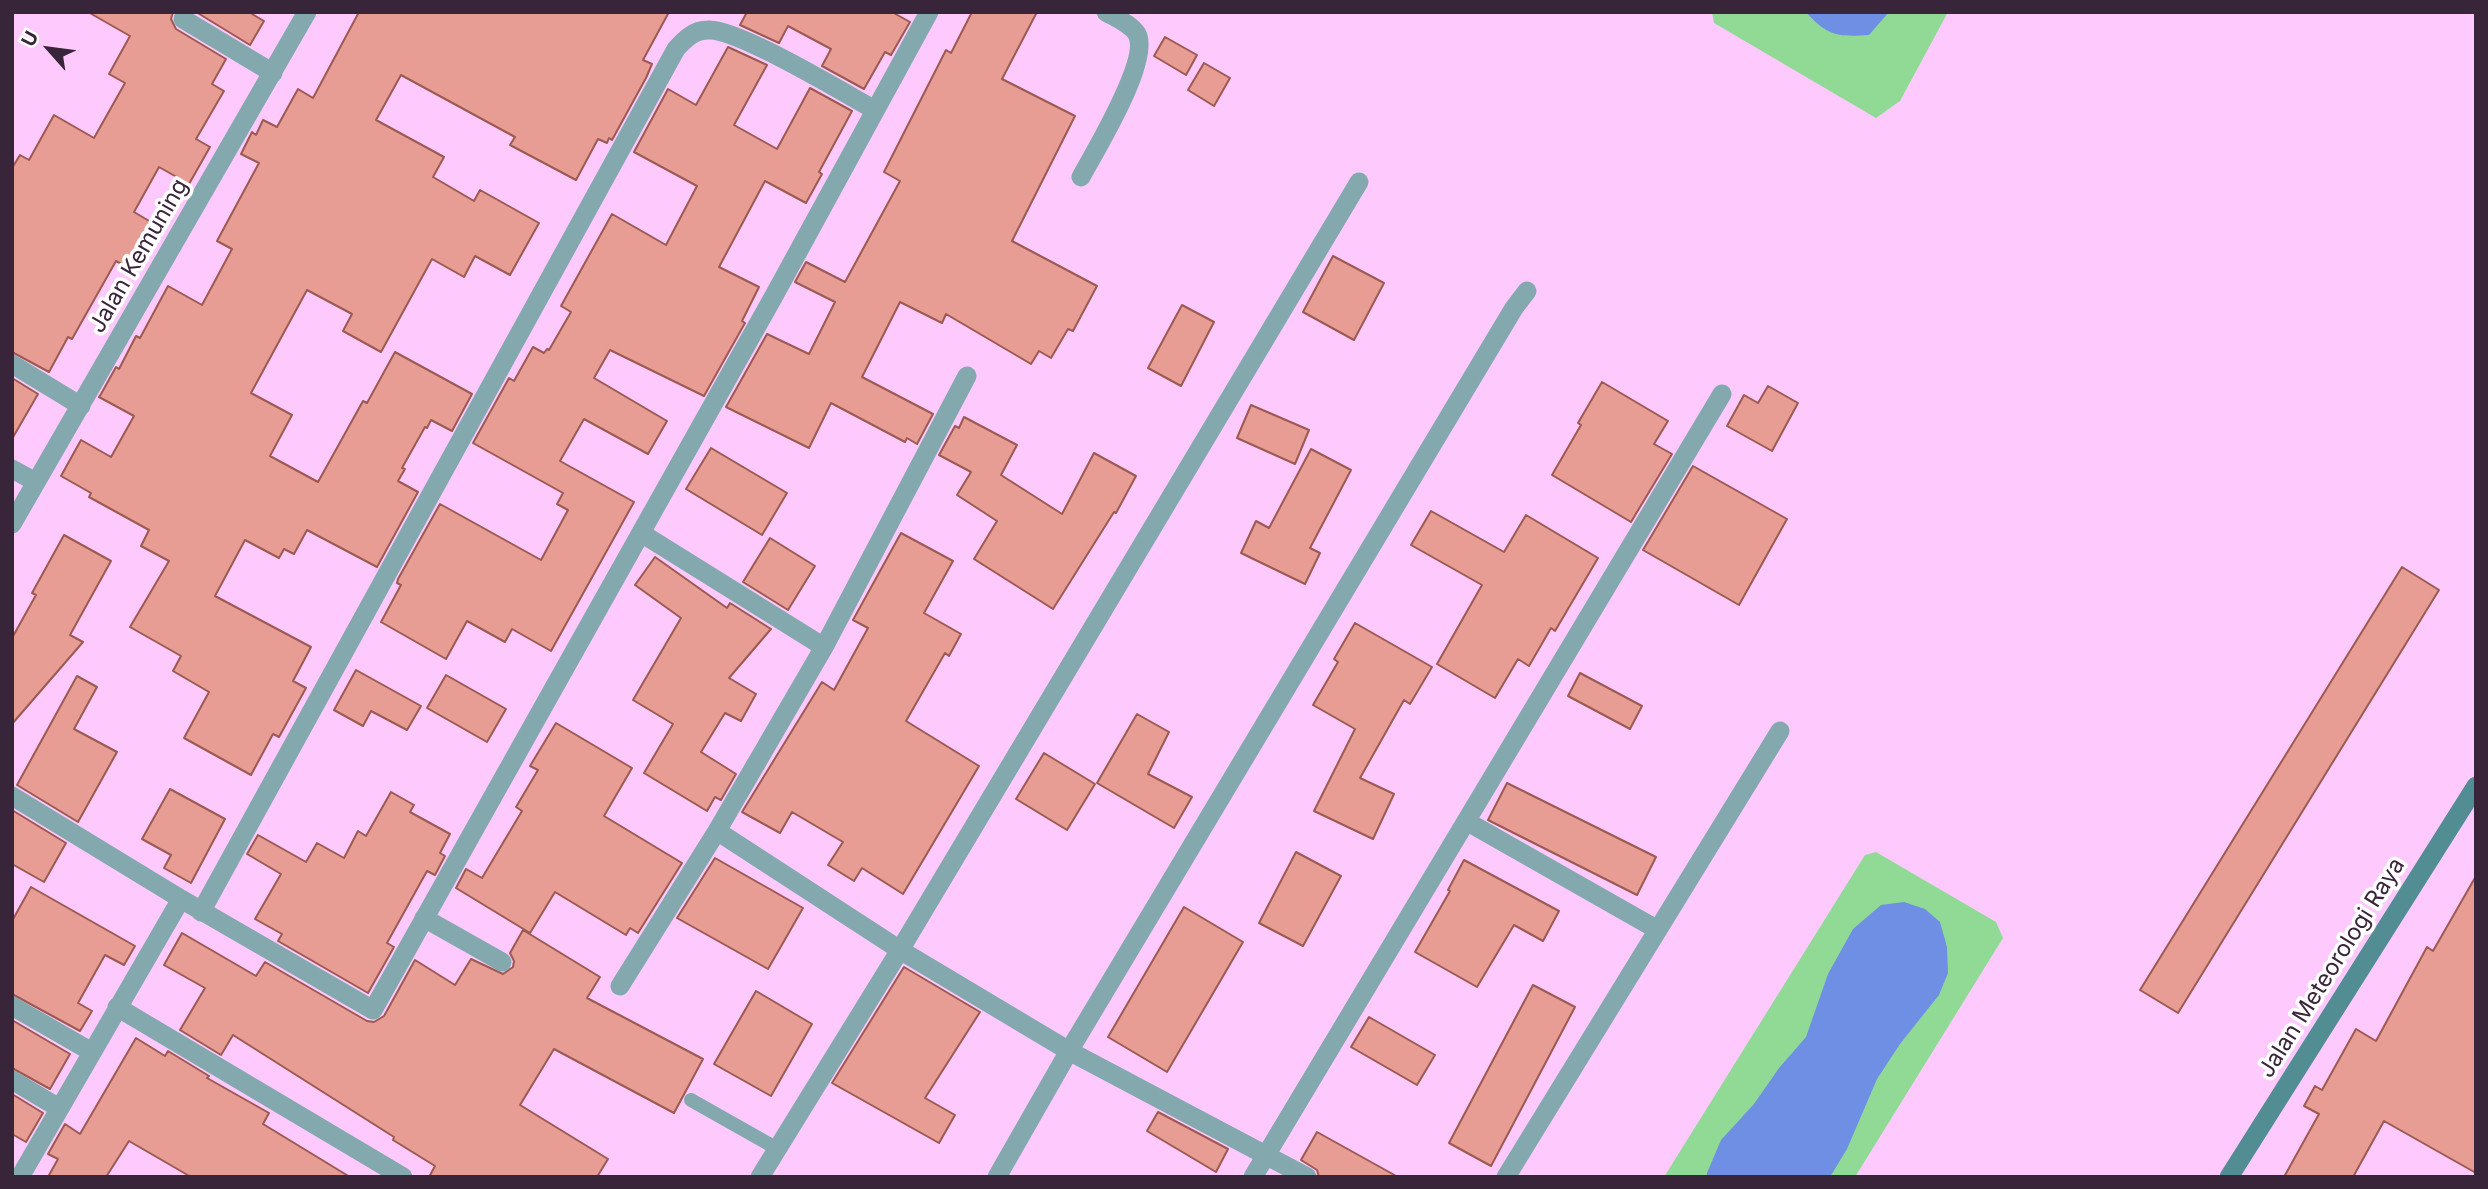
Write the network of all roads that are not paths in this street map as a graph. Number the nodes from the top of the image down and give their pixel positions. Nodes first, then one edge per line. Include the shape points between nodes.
1 (307, 12) edge
2 (929, 12) edge
3 (1106, 12) edge
4 (183, 19) dead end
5 (274, 73) junction
6 (875, 110) junction
7 (1081, 177) dead end
8 (1359, 182) dead end
9 (1527, 291) dead end
10 (12, 364) edge
11 (967, 376) dead end
12 (1722, 394) dead end
13 (81, 406) junction
14 (12, 469) edge
15 (36, 482) junction
16 (12, 524) edge
17 (641, 533) junction
18 (824, 648) junction
19 (1780, 731) dead end
20 (2476, 786) edge
21 (12, 796) edge
22 (1466, 821) junction
23 (717, 831) junction
24 (180, 899) junction
25 (201, 912) junction
26 (424, 918) junction
27 (1658, 930) junction
28 (900, 950) junction
29 (502, 962) dead end
30 (620, 986) dead end
31 (12, 1006) edge
32 (117, 1007) junction
33 (1069, 1051) junction
34 (92, 1052) junction
35 (12, 1080) edge
36 (691, 1100) dead end
37 (59, 1108) junction
38 (776, 1148) junction
39 (1267, 1156) junction
40 (20, 1177) edge
41 (403, 1177) edge
42 (760, 1177) edge
43 (997, 1177) edge
44 (1253, 1177) edge
45 (1307, 1177) edge
46 (1506, 1177) edge
47 (2229, 1177) edge

1 - 5 street, Jalan Kemuning
2 - 6 street
3 - 7 street via 1132,28 1140,52
4 - 5 street
5 - 13 street, Jalan Kemuning
6 - 17 street
6 - 25 street via 732,36 710,29 687,37
8 - 28 street
9 - 33 street
10 - 13 street
11 - 18 street
12 - 22 street
13 - 15 street, Jalan Kemuning
14 - 15 street
15 - 16 street, Jalan Kemuning
17 - 18 street
17 - 26 street
18 - 23 street
19 - 27 street
20 - 47 main road, Jalan Meteorologi Raya
21 - 24 street
22 - 27 street
22 - 39 street
23 - 28 street
23 - 30 street
24 - 25 street
24 - 32 street
25 - 26 street via 373,1010
26 - 29 street
27 - 46 street
28 - 33 street
28 - 38 street
31 - 34 street
32 - 34 street
32 - 41 street
33 - 39 street
33 - 43 street
34 - 37 street
35 - 37 street
36 - 38 lane
37 - 40 street
38 - 42 street
39 - 44 street
39 - 45 street

